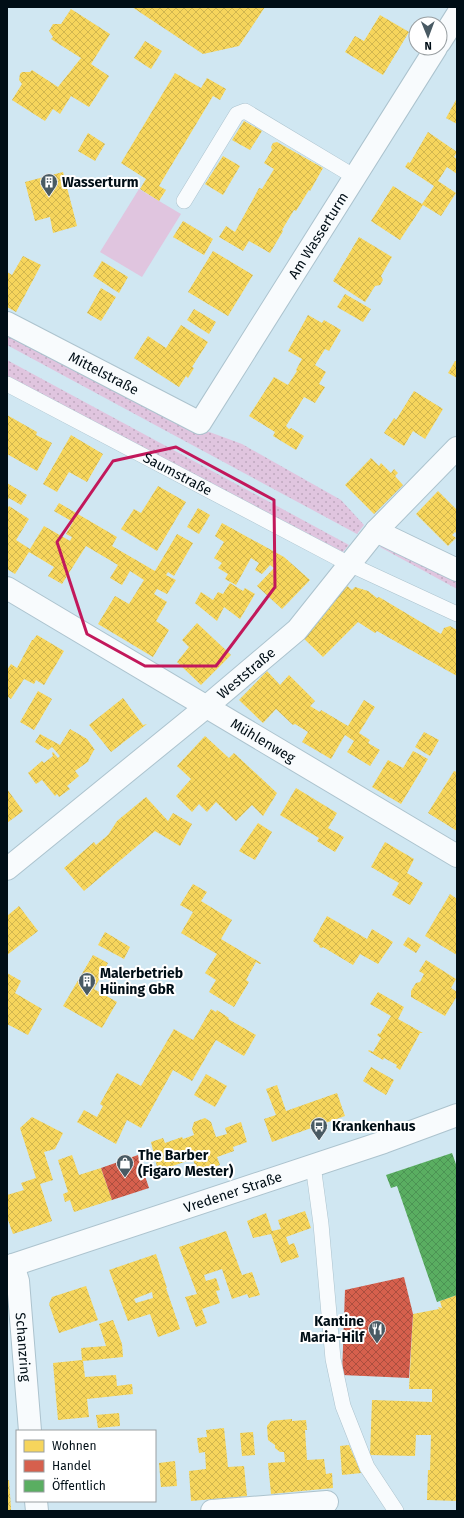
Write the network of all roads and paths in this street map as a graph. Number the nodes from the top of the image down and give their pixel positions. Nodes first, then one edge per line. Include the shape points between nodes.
1 (457, 15) edge
2 (448, 29) edge
3 (431, 56) edge
4 (355, 177) junction
5 (184, 201) dead end
6 (7, 323) edge
7 (7, 384) edge
8 (200, 423) joint
9 (457, 448) edge
10 (376, 531) junction
11 (349, 564) junction
12 (457, 570) edge
13 (7, 588) edge
14 (457, 614) edge
15 (206, 708) junction
16 (457, 856) edge
17 (7, 869) edge
18 (457, 1115) edge
19 (312, 1165) junction
20 (10, 1266) edge
21 (30, 1430) edge
22 (327, 1502) dead end
23 (212, 1511) edge
24 (396, 1511) edge

1 - 2 street
3 - 4 street, Am Wasserturm
4 - 5 lane via 245,111 237,114
4 - 8 street, Am Wasserturm
6 - 8 street, Mittelstraße
7 - 11 lane, Saumstraße
9 - 10 street, Weststraße
10 - 11 street, Weststraße
10 - 12 street
11 - 14 lane, Saumstraße
11 - 15 street, Weststraße via 297,630
13 - 15 street, Mühlenweg
15 - 16 street, Mühlenweg
15 - 17 street, Weststraße
18 - 19 street, Vredener Straße
19 - 20 street, Vredener Straße
19 - 24 lane via 322,1224 333,1359 343,1406 368,1467
20 - 21 street, Schanzring via 18,1282
22 - 23 street

